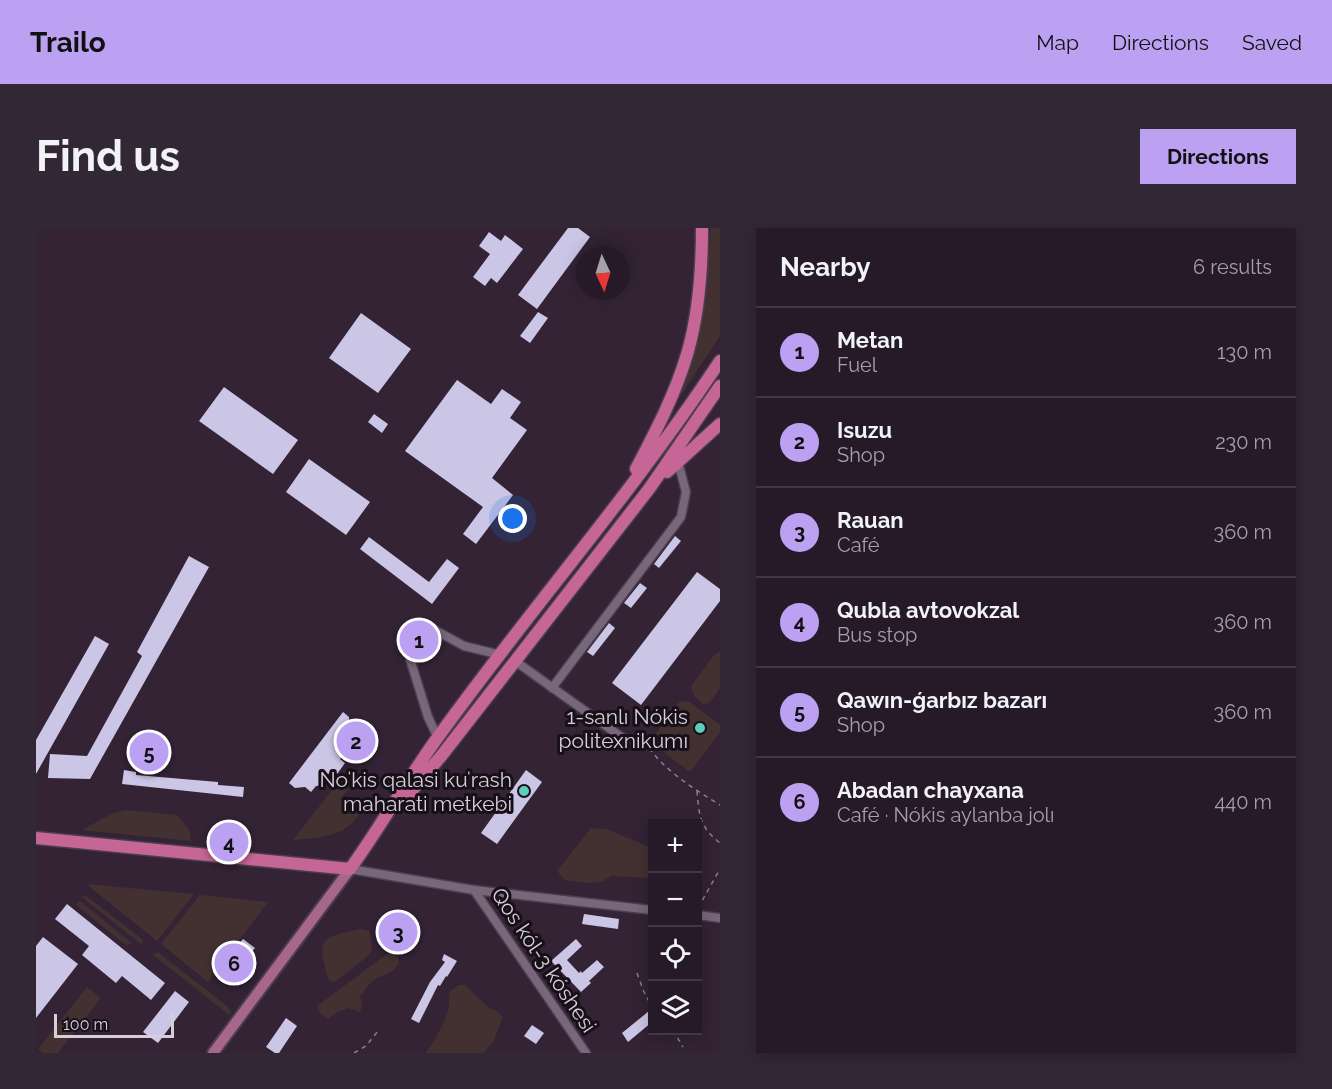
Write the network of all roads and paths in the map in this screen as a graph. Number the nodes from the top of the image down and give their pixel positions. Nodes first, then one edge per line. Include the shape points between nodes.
1 (702, 228) edge
2 (720, 361) edge
3 (720, 386) edge
4 (720, 424) edge
5 (678, 462) junction
6 (649, 489) junction
7 (618, 502) junction
8 (501, 655) junction
9 (515, 662) junction
10 (552, 688) junction
11 (438, 738) junction
12 (627, 741) dead end
13 (644, 741) dead end
14 (697, 790) junction
15 (720, 805) edge
16 (375, 835) junction
17 (36, 838) edge
18 (720, 843) edge
19 (350, 869) junction
20 (720, 869) edge
21 (474, 890) junction
22 (702, 901) edge
23 (648, 910) edge
24 (702, 916) edge
25 (720, 918) edge
26 (637, 973) dead end
27 (648, 1000) edge
28 (378, 1031) dead end
29 (677, 1035) edge
30 (683, 1047) dead end
31 (583, 1052) edge
32 (213, 1053) edge
33 (354, 1053) edge

1 - 7 highway via 699,285 688,350 662,419
2 - 7 highway
3 - 6 highway
4 - 5 highway
5 - 6 highway
5 - 10 street via 686,492 681,517
6 - 9 highway
7 - 8 highway
8 - 11 highway
8 - 11 street via 464,646 433,629 410,659
9 - 10 street
9 - 16 highway
10 - 12 street
11 - 16 highway
13 - 14 path via 656,758
14 - 15 path
14 - 18 path via 699,813 707,833
16 - 19 highway
17 - 19 highway
19 - 21 street
19 - 32 main road
20 - 22 path
21 - 23 street
21 - 31 street, Qos kól-3 kóshesi
24 - 25 street
26 - 27 path
28 - 33 path
29 - 30 path

